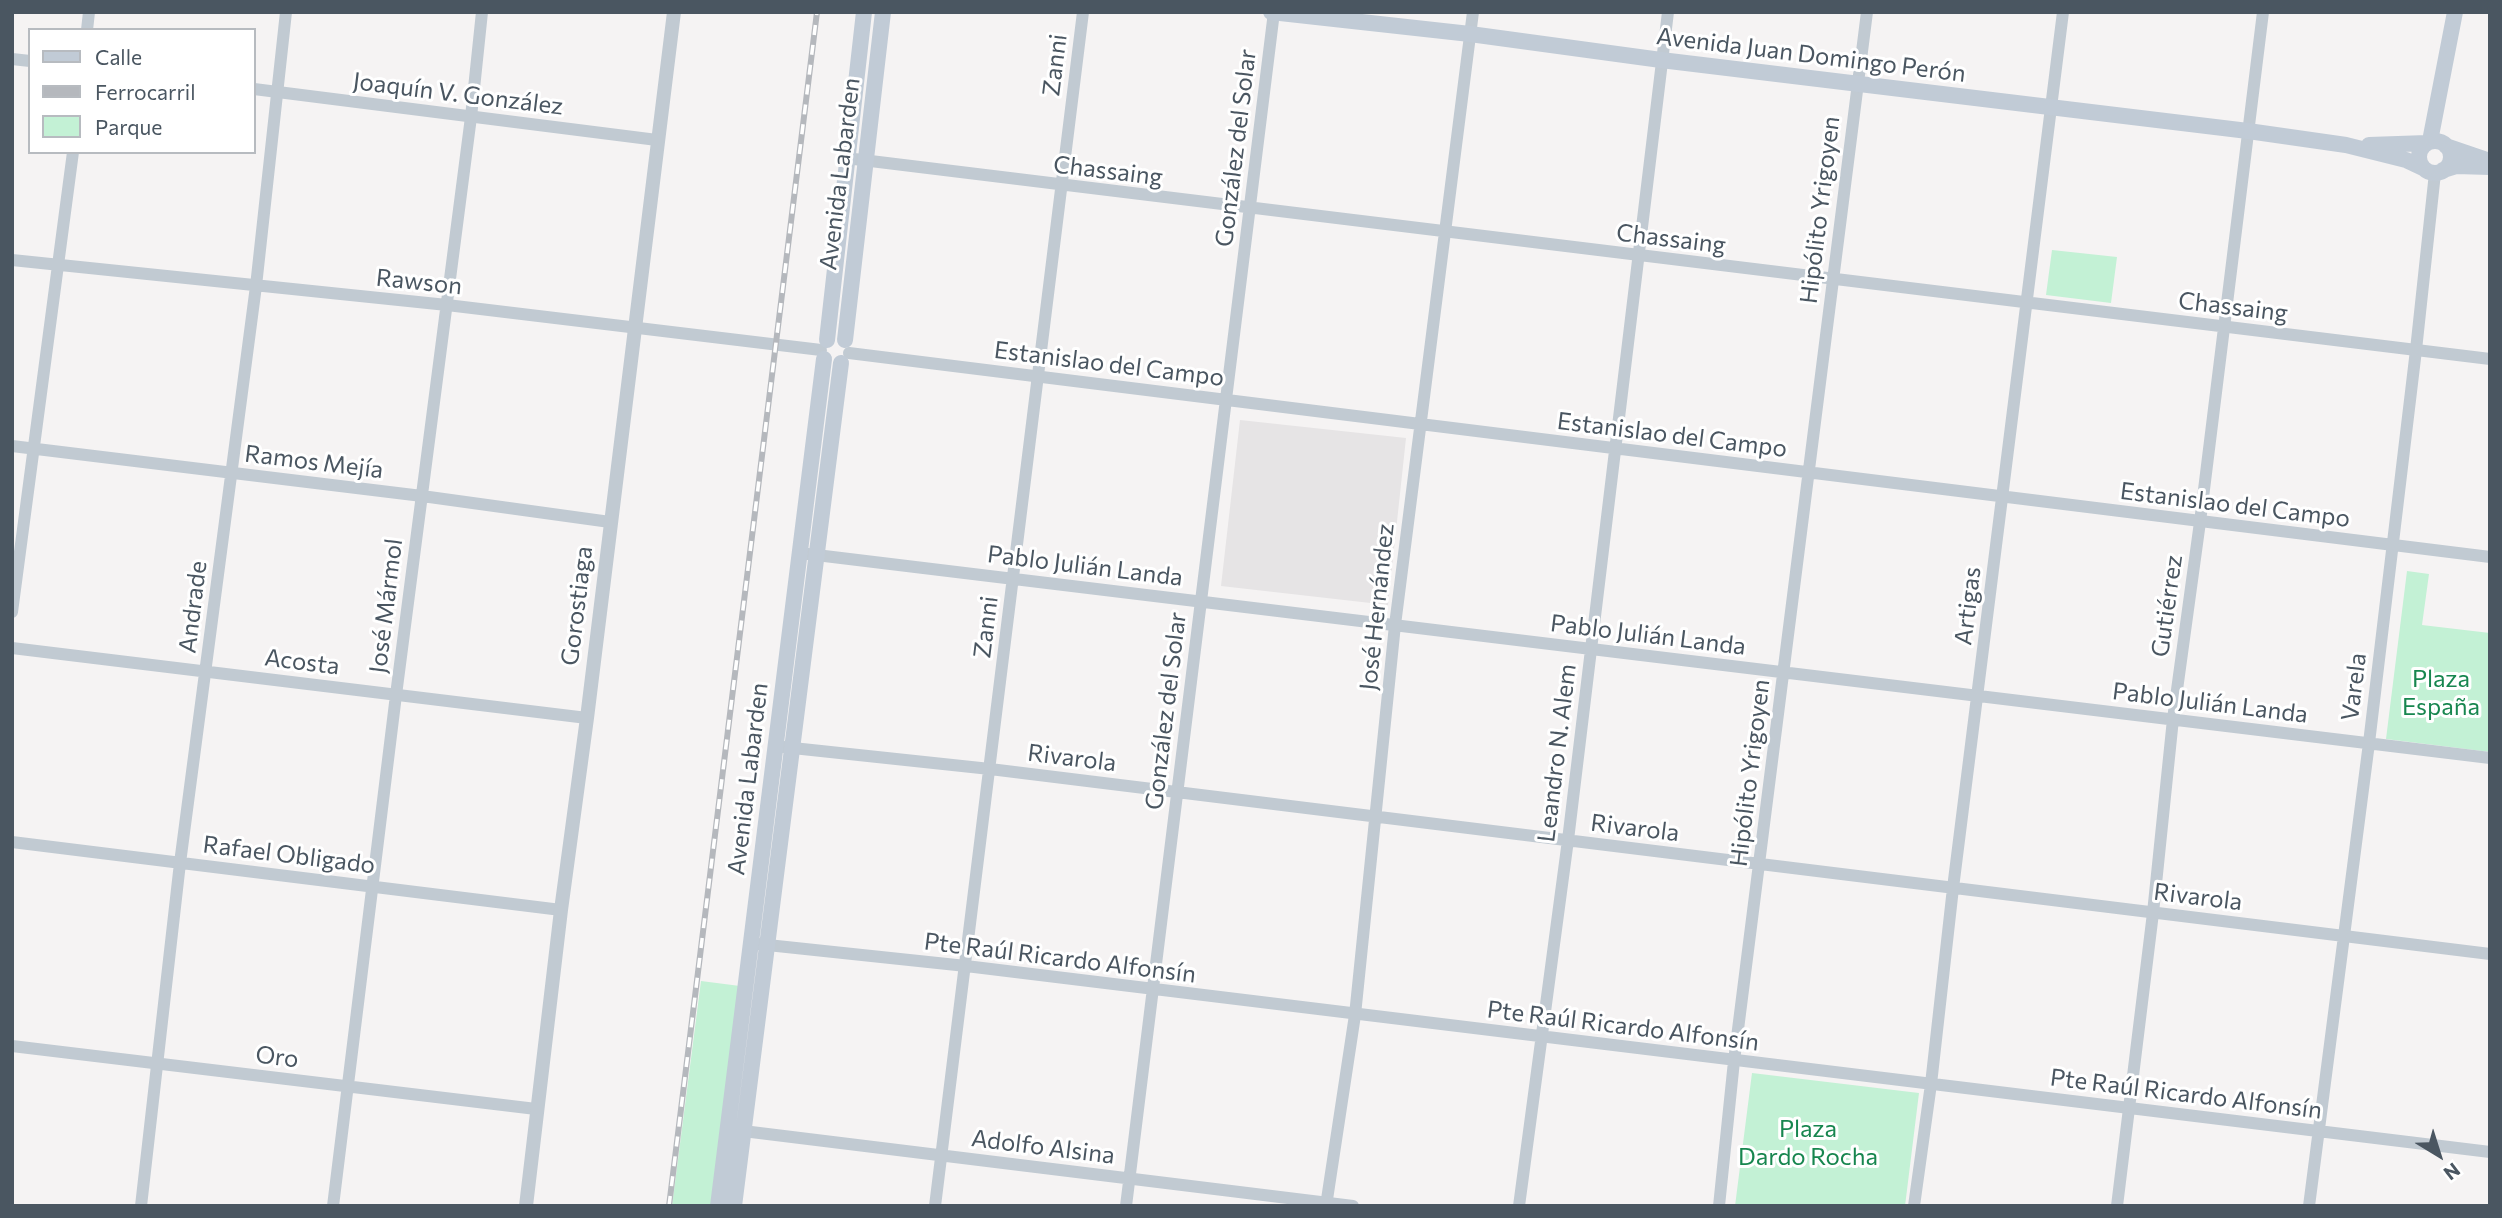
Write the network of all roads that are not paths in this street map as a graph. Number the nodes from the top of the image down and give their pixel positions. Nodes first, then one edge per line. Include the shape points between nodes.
1 (286, 12) edge
2 (482, 12) edge
3 (674, 12) edge
4 (864, 12) edge
5 (883, 12) edge
6 (1083, 12) edge
7 (1273, 12) edge
8 (1473, 12) edge
9 (1668, 12) edge
10 (1867, 12) edge
11 (2063, 12) edge
12 (2263, 12) edge
13 (2455, 12) edge
14 (1470, 34) junction
15 (1661, 60) junction
16 (1857, 83) junction
17 (256, 89) edge
18 (278, 92) junction
19 (2051, 107) junction
20 (471, 117) junction
21 (2248, 131) junction
22 (657, 140) junction
23 (2437, 144) junction
24 (2346, 145) junction
25 (72, 154) edge
26 (846, 158) junction
27 (2490, 160) edge
28 (865, 161) junction
29 (2490, 167) edge
30 (2434, 170) junction
31 (1062, 186) junction
32 (1250, 209) junction
33 (1446, 233) junction
34 (1639, 256) junction
35 (12, 260) edge
36 (58, 266) junction
37 (1833, 280) junction
38 (256, 286) junction
39 (2026, 303) junction
40 (447, 305) junction
41 (2223, 327) junction
42 (635, 328) junction
43 (824, 349) junction
44 (2416, 350) junction
45 (845, 352) junction
46 (2490, 359) edge
47 (1038, 377) junction
48 (1226, 399) junction
49 (1420, 424) junction
50 (12, 446) edge
51 (34, 449) junction
52 (1614, 449) junction
53 (1807, 473) junction
54 (230, 474) junction
55 (422, 496) junction
56 (2003, 498) junction
57 (610, 522) junction
58 (2200, 522) junction
59 (2393, 545) junction
60 (808, 554) junction
61 (2490, 558) edge
62 (1013, 579) junction
63 (1201, 602) junction
64 (12, 612) edge
65 (1395, 625) junction
66 (12, 648) edge
67 (1591, 649) junction
68 (206, 671) junction
69 (1783, 672) junction
70 (396, 695) junction
71 (1978, 696) junction
72 (587, 718) junction
73 (2173, 719) junction
74 (2369, 743) junction
75 (783, 747) junction
76 (2490, 758) edge
77 (990, 769) junction
78 (1177, 792) junction
79 (1377, 817) junction
80 (1568, 841) junction
81 (12, 842) edge
82 (180, 863) junction
83 (1760, 864) junction
84 (372, 887) junction
85 (1953, 888) junction
86 (561, 910) junction
87 (2152, 912) junction
88 (2343, 937) junction
89 (751, 944) junction
90 (768, 945) junction
91 (2490, 954) edge
92 (966, 966) junction
93 (1153, 990) junction
94 (1355, 1015) junction
95 (1543, 1038) junction
96 (12, 1046) edge
97 (1734, 1061) junction
98 (158, 1064) junction
99 (1931, 1084) junction
100 (348, 1086) junction
101 (2129, 1108) junction
102 (536, 1109) junction
103 (735, 1130) junction
104 (2319, 1132) junction
105 (2490, 1152) edge
106 (941, 1155) junction
107 (1129, 1179) junction
108 (1327, 1204) edge
109 (141, 1206) edge
110 (333, 1206) edge
111 (526, 1206) edge
112 (718, 1206) edge
113 (734, 1206) edge
114 (935, 1206) edge
115 (1126, 1206) edge
116 (1353, 1206) edge
117 (1519, 1206) edge
118 (1719, 1206) edge
119 (1914, 1206) edge
120 (2117, 1206) edge
121 (2309, 1206) edge

1 - 18 street, Andrade
2 - 20 street, José Mármol
3 - 22 street, Gorostiaga
4 - 26 main road, Avenida Labarden
5 - 28 main road, Avenida Labarden
6 - 31 street, Zanni
7 - 14 main road, Avenida Juan Domingo Perón
7 - 32 street, González del Solar
8 - 14 street, José Hernández
9 - 15 street, Leandro N. Alem
10 - 16 street, Hipólito Yrigoyen
11 - 19 street, Artigas
12 - 21 street, Gutiérrez
13 - 23 main road via 2439,92
14 - 15 main road, Avenida Juan Domingo Perón
14 - 33 street, José Hernández
15 - 16 main road, Avenida Juan Domingo Perón
15 - 34 street, Leandro N. Alem
16 - 19 main road, Avenida Juan Domingo Perón
16 - 37 street, Hipólito Yrigoyen
17 - 18 street, Joaquín V. González
18 - 20 street, Joaquín V. González
18 - 38 street, Andrade
19 - 21 main road, Avenida Juan Domingo Perón
19 - 39 street, Artigas
20 - 22 street, Joaquín V. González
20 - 40 street, José Mármol
21 - 24 main road, Avenida Juan Domingo Perón
21 - 41 street, Gutiérrez
22 - 42 street, Gorostiaga
23 - 24 main road, Avenida Juan Domingo Perón
23 - 27 main road, Avenida Juan Domingo Perón
23 - 30 main road via 2451,158
23 - 30 main road via 2418,158
24 - 30 main road, Avenida Juan Domingo Perón
25 - 36 street
26 - 28 street, Chassaing
26 - 43 main road, Avenida Labarden
28 - 31 street, Chassaing
28 - 45 main road, Avenida Labarden
29 - 30 main road, Avenida Juan Domingo Perón
30 - 44 street, Varela
31 - 32 street, Chassaing
31 - 47 street, Zanni
32 - 33 street, Chassaing
32 - 48 street, González del Solar
33 - 34 street, Chassaing
33 - 49 street, José Hernández
34 - 37 street, Chassaing
34 - 52 street, Leandro N. Alem
35 - 36 street, Rawson
36 - 38 street, Rawson
36 - 51 street
37 - 39 street, Chassaing
37 - 53 street, Hipólito Yrigoyen
38 - 40 street, Rawson
38 - 54 street, Andrade
39 - 41 street, Chassaing
39 - 56 street, Artigas
40 - 42 street, Rawson
40 - 55 street, José Mármol
41 - 44 street, Chassaing
41 - 58 street, Gutiérrez
42 - 43 street, Rawson
42 - 57 street, Gorostiaga
43 - 45 main road via 836,337
43 - 45 main road via 832,364
43 - 60 main road, Avenida Labarden
44 - 46 street, Chassaing
44 - 59 street, Varela
45 - 47 street, Estanislao del Campo
45 - 60 main road, Avenida Labarden
47 - 48 street, Estanislao del Campo
47 - 62 street, Zanni
48 - 49 street, Estanislao del Campo
48 - 63 street, González del Solar
49 - 52 street, Estanislao del Campo
49 - 65 street, José Hernández
50 - 51 street, Ramos Mejía
51 - 54 street, Ramos Mejía
51 - 64 street
52 - 53 street, Estanislao del Campo
52 - 67 street, Leandro N. Alem
53 - 56 street, Estanislao del Campo
53 - 69 street, Hipólito Yrigoyen
54 - 55 street, Ramos Mejía
54 - 68 street, Andrade
55 - 57 street, Ramos Mejía
55 - 70 street, José Mármol
56 - 58 street, Estanislao del Campo
56 - 71 street, Artigas
57 - 72 street, Gorostiaga
58 - 59 street, Estanislao del Campo
58 - 73 street, Gutiérrez
59 - 61 street, Estanislao del Campo
59 - 74 street, Varela
60 - 62 street, Pablo Julián Landa
60 - 75 main road, Avenida Labarden
62 - 63 street, Pablo Julián Landa
62 - 77 street, Zanni
63 - 65 street, Pablo Julián Landa
63 - 78 street, González del Solar
65 - 67 street, Pablo Julián Landa
65 - 79 street, José Hernández
66 - 68 street, Acosta
67 - 69 street, Pablo Julián Landa
67 - 80 street, Leandro N. Alem
68 - 70 street, Acosta
68 - 82 street, Andrade
69 - 71 street, Pablo Julián Landa
69 - 83 street, Hipólito Yrigoyen
70 - 72 street, Acosta
70 - 84 street, José Mármol
71 - 73 street, Pablo Julián Landa
71 - 85 street, Artigas
72 - 86 street, Gorostiaga
73 - 74 street, Pablo Julián Landa
73 - 87 street, Gutiérrez
74 - 76 street, Pablo Julián Landa
74 - 88 street, Varela
75 - 77 street, Rivarola
75 - 89 main road, Avenida Labarden
75 - 90 main road, Avenida Labarden
77 - 78 street, Rivarola
77 - 92 street, Zanni
78 - 79 street, Rivarola
78 - 93 street, González del Solar
79 - 80 street, Rivarola
79 - 94 street, José Hernández
80 - 83 street, Rivarola
80 - 95 street, Leandro N. Alem
81 - 82 street, Rafael Obligado
82 - 84 street, Rafael Obligado
82 - 98 street, Andrade
83 - 85 street, Rivarola
83 - 97 street, Hipólito Yrigoyen
84 - 86 street, Rafael Obligado
84 - 100 street, José Mármol
85 - 87 street, Rivarola
85 - 99 street, Artigas
86 - 102 street, Gorostiaga
87 - 88 street, Rivarola
87 - 101 street, Gutiérrez
88 - 91 street, Rivarola
88 - 104 street, Varela
89 - 90 street, Pte Raúl Ricardo Alfonsín
89 - 103 main road, Avenida Labarden
90 - 92 street, Pte Raúl Ricardo Alfonsín
90 - 103 main road, Avenida Labarden
92 - 93 street, Pte Raúl Ricardo Alfonsín
92 - 106 street, Zanni
93 - 94 street, Pte Raúl Ricardo Alfonsín
93 - 107 street, González del Solar
94 - 95 street, Pte Raúl Ricardo Alfonsín
94 - 108 street, José Hernández
95 - 97 street, Pte Raúl Ricardo Alfonsín
95 - 117 street, Leandro N. Alem
96 - 98 street, Oro
97 - 99 street, Pte Raúl Ricardo Alfonsín
97 - 118 street, Hipólito Yrigoyen
98 - 100 street, Oro
98 - 109 street, Andrade
99 - 101 street, Pte Raúl Ricardo Alfonsín
99 - 119 street, Artigas
100 - 102 street, Oro
100 - 110 street, José Mármol
101 - 104 street, Pte Raúl Ricardo Alfonsín
101 - 120 street, Gutiérrez
102 - 111 street, Gorostiaga
103 - 106 street, Adolfo Alsina
103 - 112 main road, Avenida Labarden
103 - 113 main road, Avenida Labarden
104 - 105 street, Pte Raúl Ricardo Alfonsín
104 - 121 street, Varela
106 - 107 street, Adolfo Alsina
106 - 114 street, Zanni
107 - 108 street, Adolfo Alsina
107 - 115 street, González del Solar
108 - 116 street, Adolfo Alsina

